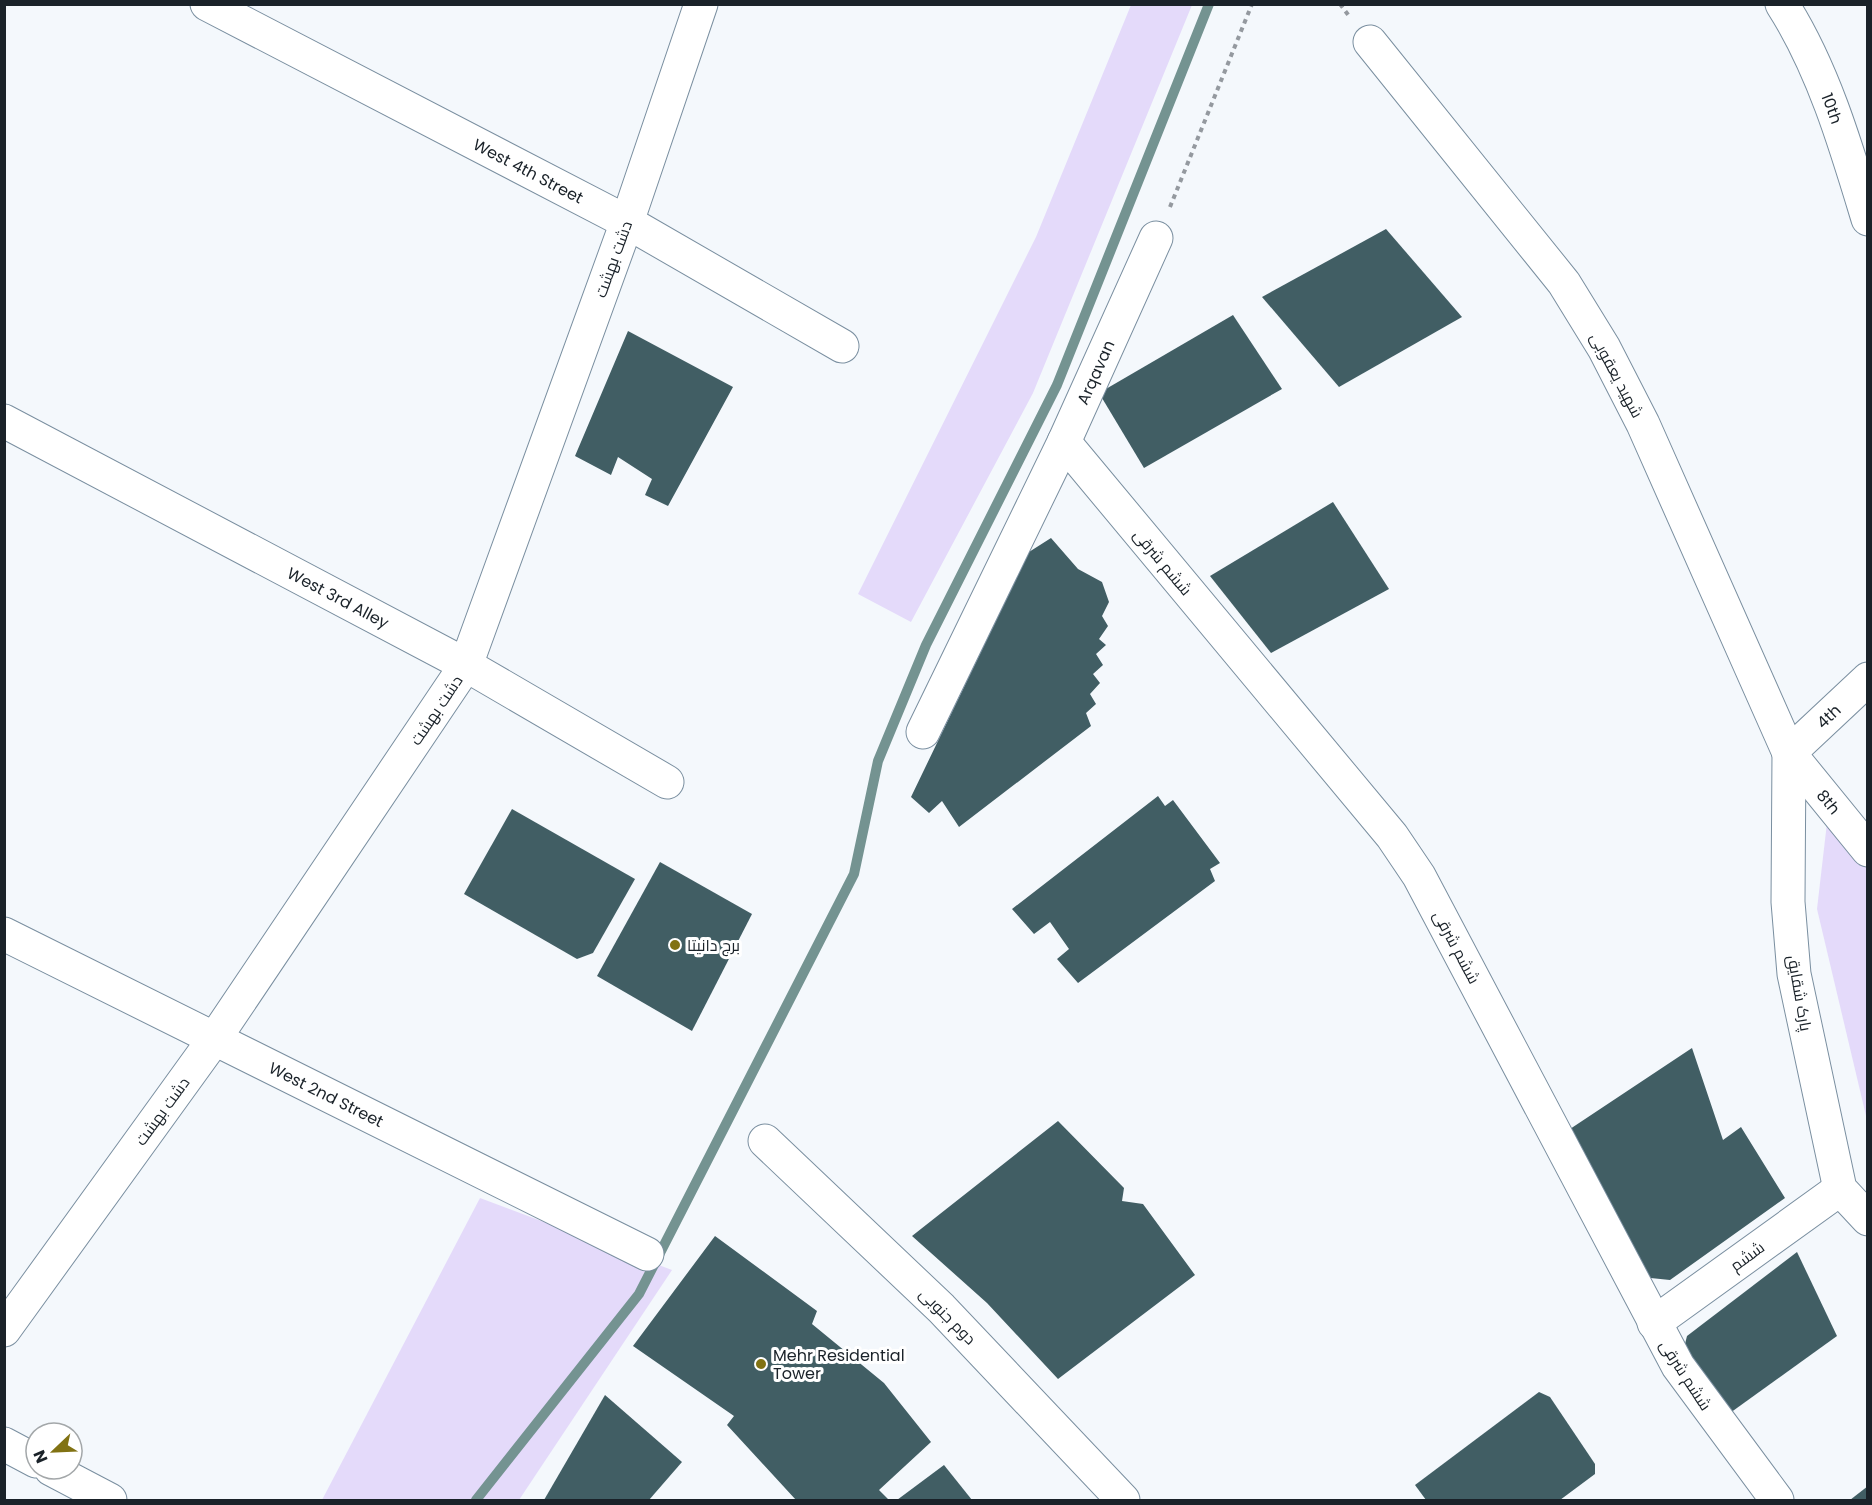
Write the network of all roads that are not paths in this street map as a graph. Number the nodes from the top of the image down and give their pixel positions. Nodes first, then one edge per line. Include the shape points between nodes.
1 (207, 4) edge
2 (701, 4) edge
3 (1782, 4) edge
4 (1370, 42) dead end
5 (1868, 219) edge
6 (627, 222) junction
7 (1156, 238) road end
8 (842, 346) dead end
9 (4, 421) edge
10 (1064, 442) junction
11 (466, 665) junction
12 (1868, 679) edge
13 (923, 732) dead end
14 (1789, 753) junction
15 (667, 782) dead end
16 (1868, 850) edge
17 (4, 934) edge
18 (215, 1038) junction
19 (765, 1141) dead end
20 (1840, 1189) junction
21 (1868, 1219) edge
22 (647, 1254) dead end
23 (1654, 1323) junction
24 (4, 1330) edge
25 (4, 1444) edge
26 (24, 1455) edge
27 (74, 1481) edge
28 (110, 1500) edge
29 (1123, 1500) edge
30 (1777, 1500) edge

1 - 6 street, West 4th Street
2 - 6 street, دشت بهشت
3 - 5 street, 10th via 1801,34
4 - 14 street, شهید یعقوبی via 1564,283 1604,348 1643,424
6 - 8 street, West 4th Street
6 - 11 street, دشت بهشت
7 - 10 street, Arqavan
9 - 11 street, West 3rd Alley
10 - 13 street, Arqavan
10 - 23 street, ششم شرقی via 1392,836 1419,876
11 - 15 street, West 3rd Alley
11 - 18 street, دشت بهشت
12 - 14 street, 4th
14 - 16 street, 8th
14 - 20 street, پارک شقایق via 1788,902 1794,974
17 - 18 street, West 2nd Street
18 - 22 street, West 2nd Street
18 - 24 street, دشت بهشت
19 - 29 street, دوم جنوبی via 941,1308
20 - 21 street
20 - 23 street, ششم
23 - 30 street, ششم شرقی via 1708,1411
25 - 26 street
27 - 28 street

